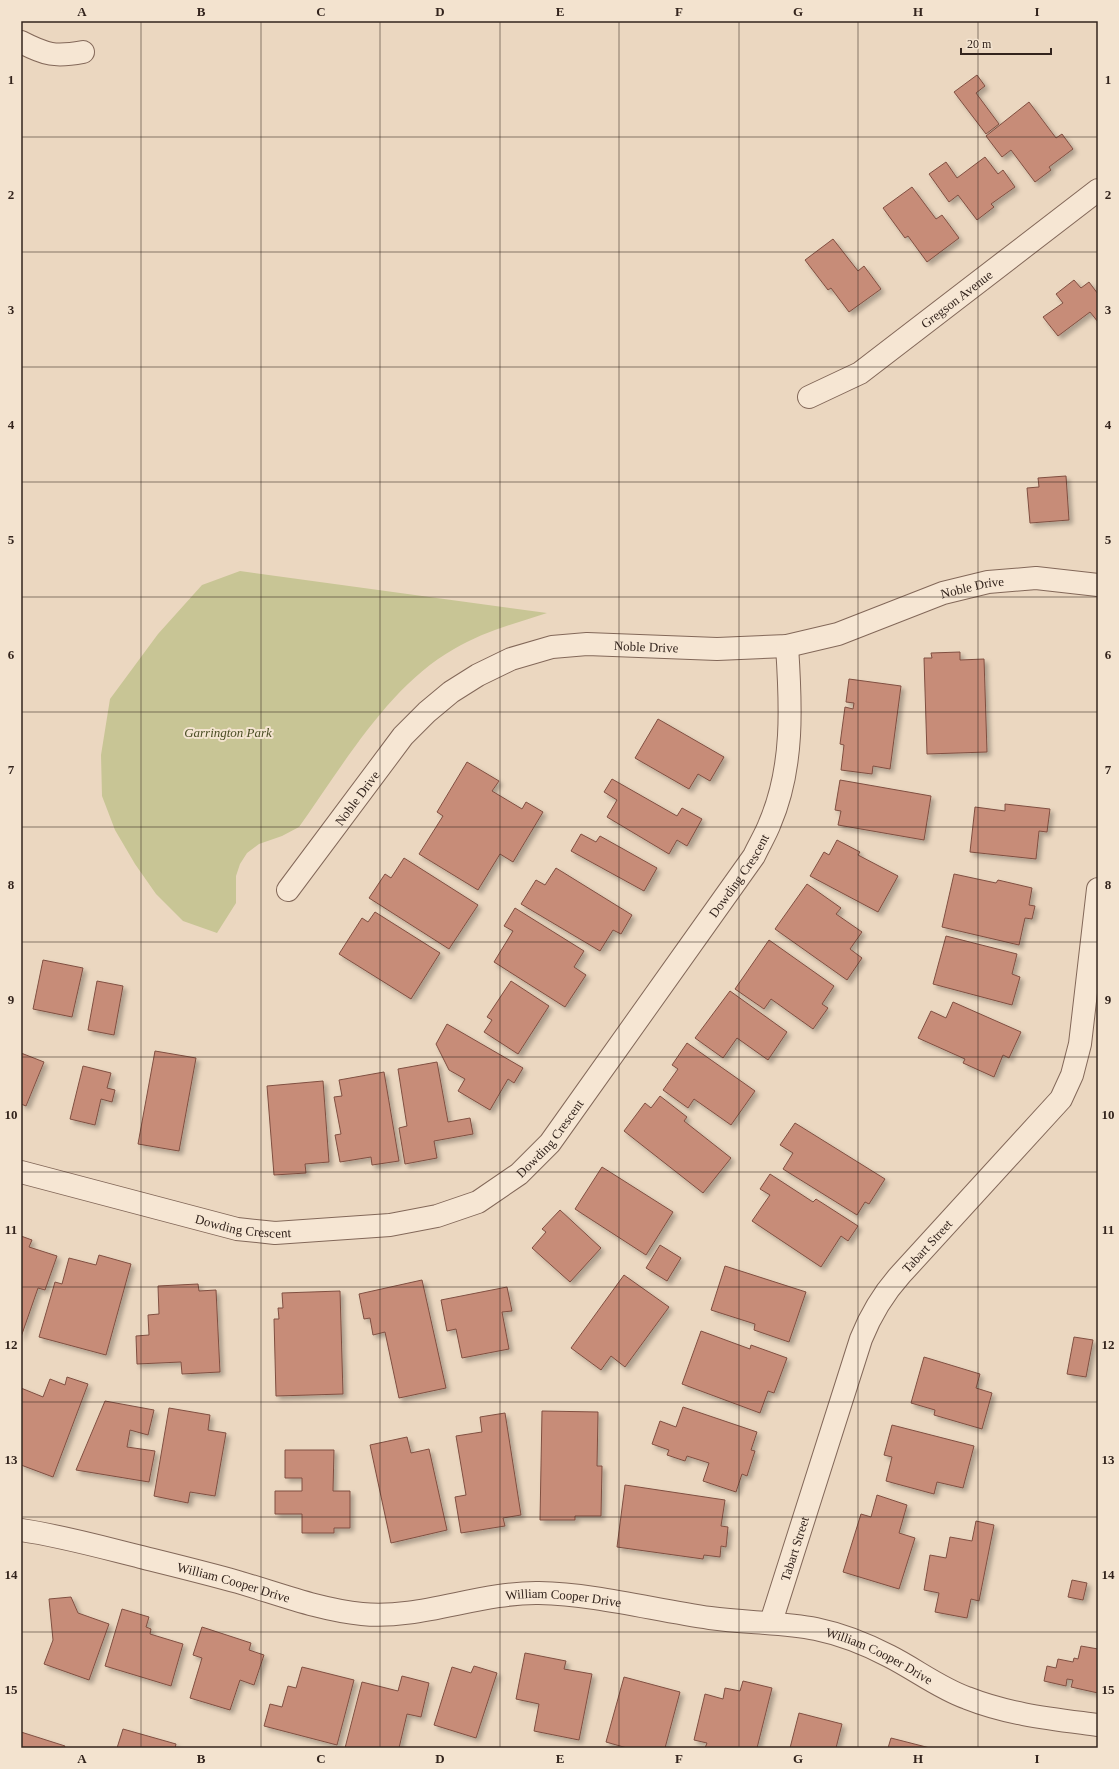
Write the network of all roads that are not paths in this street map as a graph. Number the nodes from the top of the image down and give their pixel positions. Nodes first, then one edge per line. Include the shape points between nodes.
1 (21, 42) edge
2 (83, 52) dead end
3 (1098, 190) edge
4 (808, 397) dead end
5 (1098, 585) edge
6 (787, 646) junction
7 (1098, 888) edge
8 (288, 890) dead end
9 (21, 1172) edge
10 (21, 1530) edge
11 (771, 1622) junction
12 (1098, 1725) edge

1 - 2 street via 40,52 60,56
3 - 4 street, Gregson Avenue via 860,373
5 - 6 street, Noble Drive via 1036,578 988,582 943,593 838,634
6 - 8 street, Noble Drive via 717,649 587,644 552,647 511,659 478,675 427,712 403,736
6 - 9 street, Dowding Crescent via 791,705 789,749 770,823 754,856 550,1143 519,1174 478,1202 437,1216 390,1226 275,1233 237,1229
7 - 11 street, Tabart Street via 1080,1044 1072,1075 1061,1099 884,1293 871,1314
10 - 11 street, William Cooper Drive via 57,1535 231,1580 340,1612 367,1615 399,1614 504,1595 539,1593 575,1596 713,1618
11 - 12 street, William Cooper Drive via 817,1629 852,1640 889,1656 965,1698 1002,1710 1033,1717

